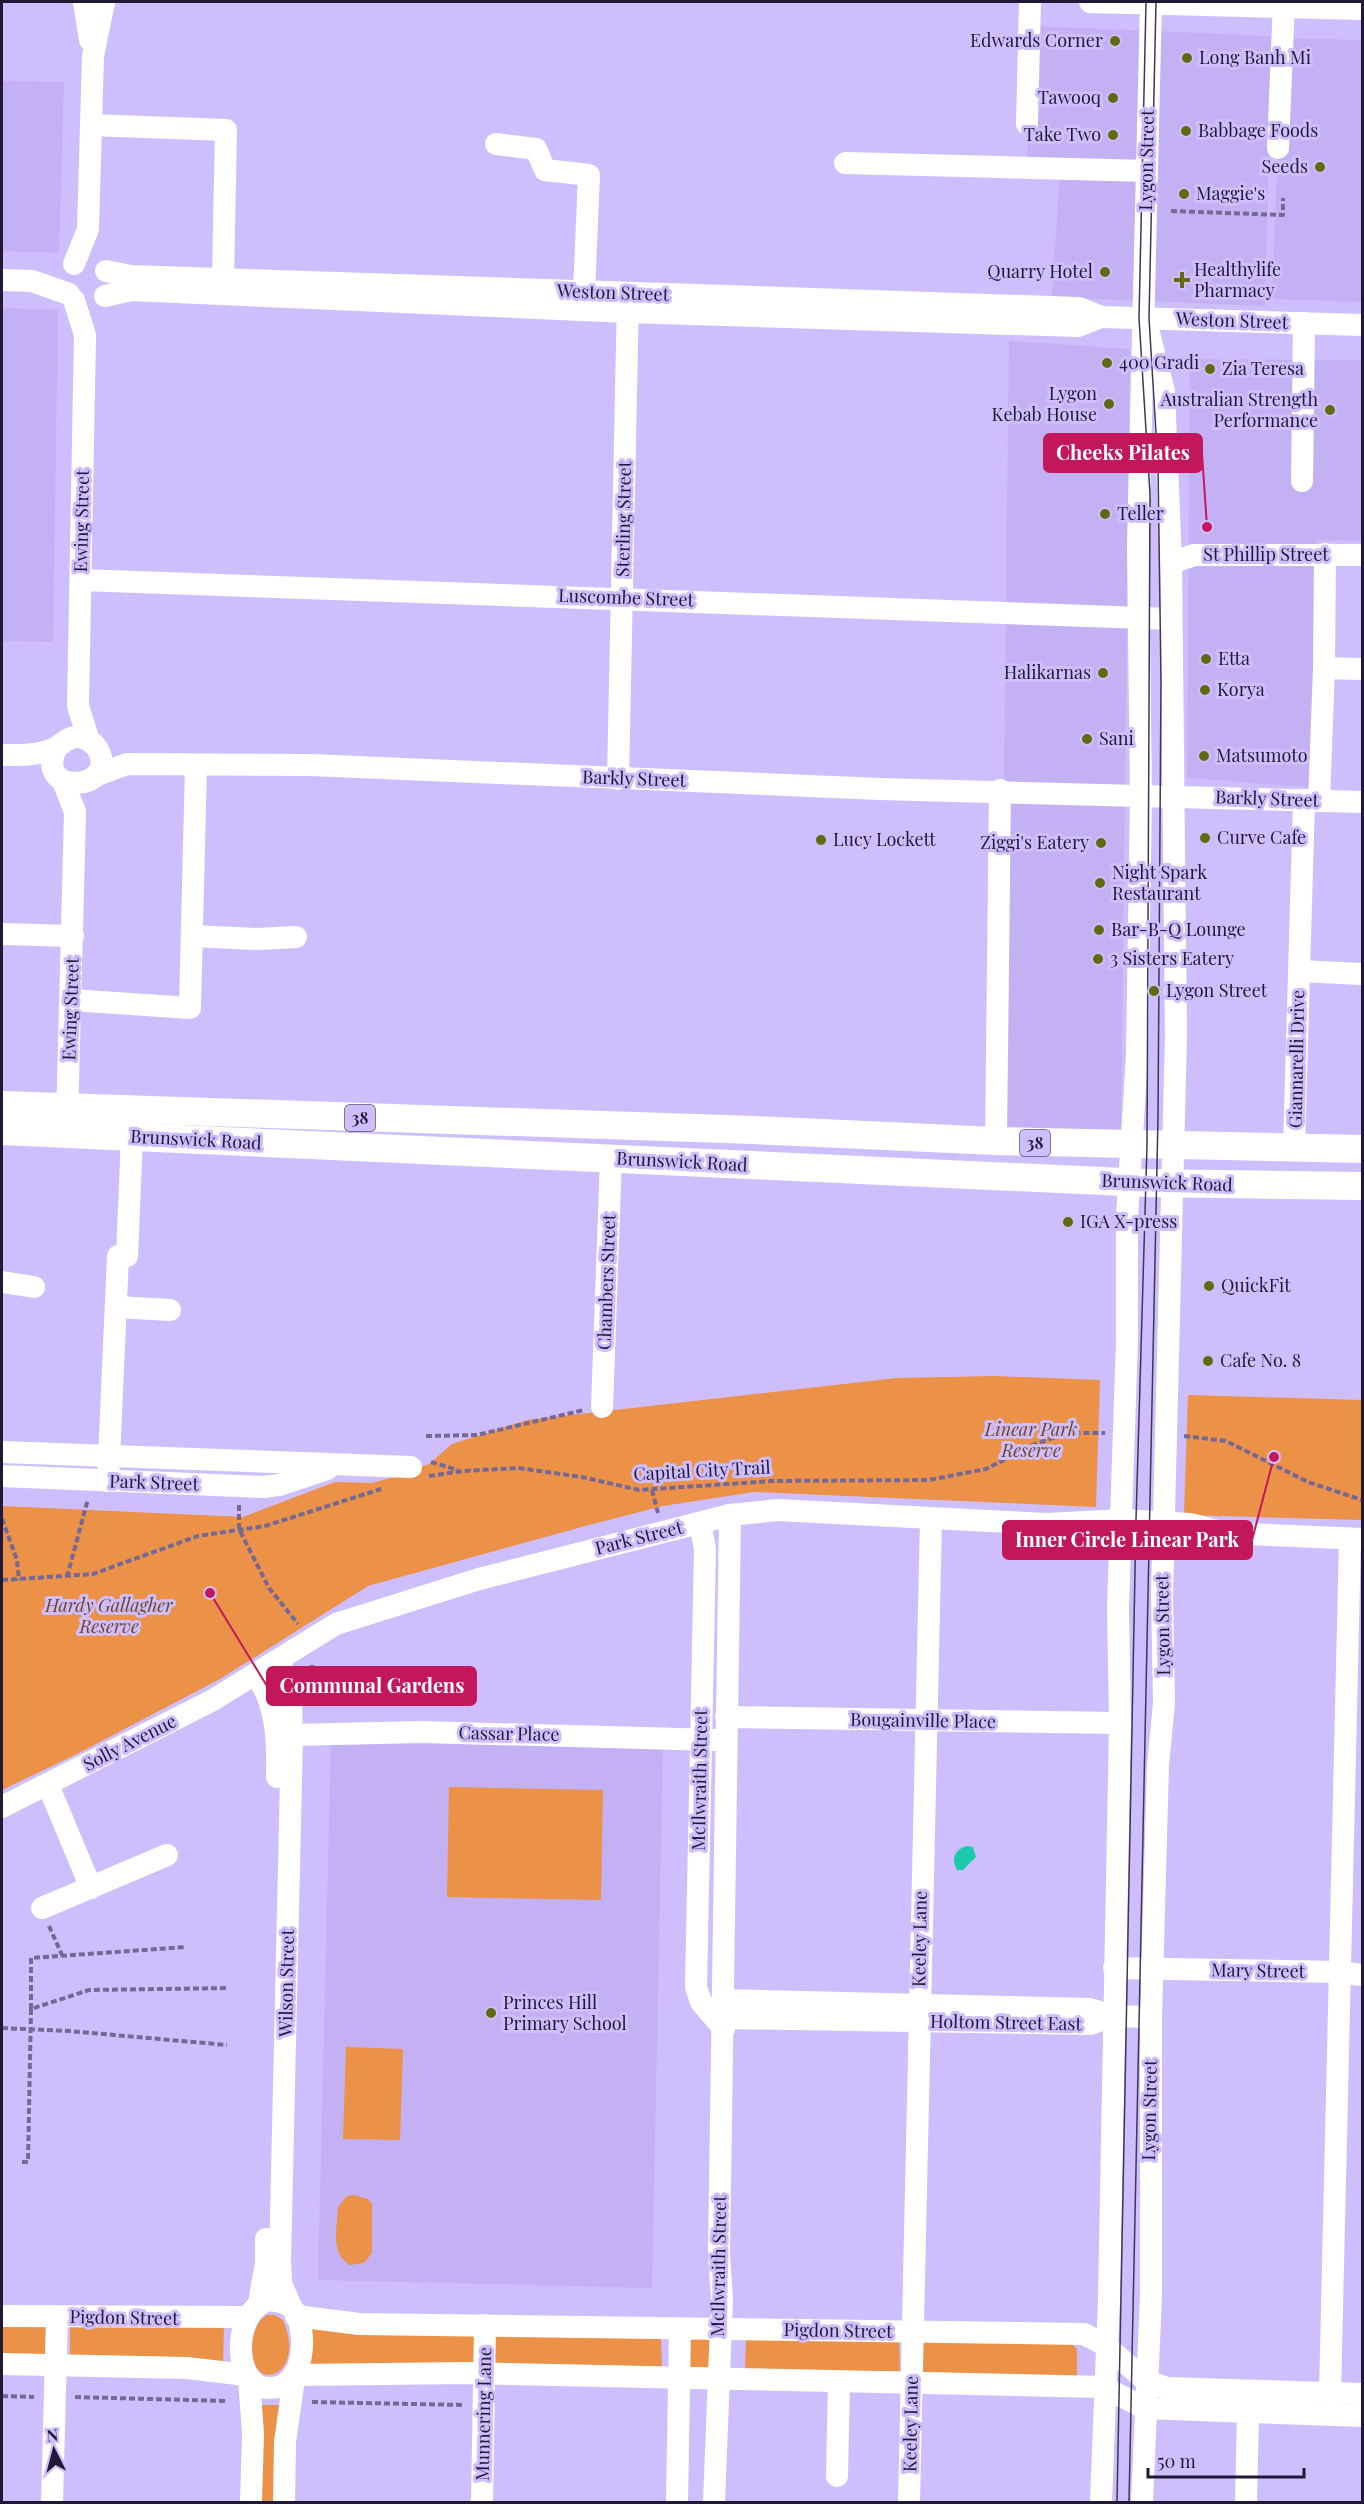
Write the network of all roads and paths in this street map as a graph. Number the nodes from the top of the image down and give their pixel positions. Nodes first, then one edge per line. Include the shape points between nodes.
1 (84, 2) edge
2 (104, 2) edge
3 (1030, 2) edge
4 (1090, 2) edge
5 (1151, 3) edge
6 (1283, 4) edge
7 (1362, 9) edge
8 (93, 56) junction
9 (1027, 124) dead end
10 (91, 125) junction
11 (496, 144) dead end
12 (1278, 148) dead end
13 (845, 163) dead end
14 (1147, 171) junction
15 (1283, 198) dead end
16 (1171, 211) dead end
17 (88, 229) junction
18 (72, 267) junction
19 (103, 268) junction
20 (223, 278) junction
21 (2, 280) edge
22 (32, 281) junction
23 (363, 292) junction
24 (584, 292) junction
25 (71, 297) junction
26 (103, 298) junction
27 (628, 303) junction
28 (1143, 318) junction
29 (1304, 323) junction
30 (1362, 325) edge
31 (85, 335) junction
32 (1302, 480) dead end
33 (1325, 554) junction
34 (1362, 555) edge
35 (1171, 563) junction
36 (81, 580) junction
37 (623, 598) junction
38 (1137, 618) junction
39 (1171, 619) junction
40 (1324, 668) junction
41 (1362, 669) edge
42 (78, 706) junction
43 (60, 744) junction
44 (93, 745) junction
45 (11, 755) edge
46 (127, 764) junction
47 (196, 765) junction
48 (60, 777) junction
49 (92, 779) junction
50 (618, 779) junction
51 (1000, 790) junction
52 (1141, 795) junction
53 (1171, 796) junction
54 (1311, 800) junction
55 (1362, 802) edge
56 (75, 813) junction
57 (2, 934) edge
58 (73, 936) junction
59 (192, 936) junction
60 (296, 937) dead end
61 (1299, 971) junction
62 (1362, 974) edge
63 (71, 1000) junction
64 (67, 1121) junction
65 (612, 1126) junction
66 (2, 1128) edge
67 (132, 1136) junction
68 (939, 1139) junction
69 (996, 1141) junction
70 (1130, 1145) junction
71 (1173, 1145) junction
72 (1294, 1147) junction
73 (1362, 1149) edge
74 (611, 1158) junction
75 (938, 1174) junction
76 (1128, 1182) junction
77 (1172, 1183) junction
78 (1362, 1186) edge
79 (2, 1282) edge
80 (34, 1287) dead end
81 (116, 1307) junction
82 (170, 1310) dead end
83 (602, 1407) joint
84 (1123, 1434) junction
85 (1165, 1435) junction
86 (426, 1436) dead end
87 (2, 1452) edge
88 (108, 1455) junction
89 (339, 1465) junction
90 (417, 1472) joint
91 (2, 1476) edge
92 (98, 1485) junction
93 (383, 1488) dead end
94 (239, 1496) dead end
95 (1362, 1500) edge
96 (730, 1515) junction
97 (2, 1519) edge
98 (931, 1519) junction
99 (700, 1523) junction
100 (1121, 1528) junction
101 (239, 1529) junction
102 (1164, 1530) junction
103 (1356, 1539) edge
104 (67, 1577) junction
105 (2, 1580) edge
106 (19, 1580) junction
107 (310, 1638) junction
108 (280, 1660) junction
109 (256, 1675) junction
110 (726, 1718) junction
111 (927, 1722) junction
112 (1120, 1723) junction
113 (292, 1735) junction
114 (701, 1740) junction
115 (726, 1741) junction
116 (48, 1785) junction
117 (2, 1807) edge
118 (167, 1855) dead end
119 (91, 1888) junction
120 (42, 1908) joint
121 (186, 1947) dead end
122 (62, 1956) junction
123 (1114, 1968) junction
124 (1152, 1969) junction
125 (1340, 1972) junction
126 (1362, 1975) edge
127 (229, 1988) dead end
128 (31, 2009) junction
129 (919, 2013) junction
130 (724, 2016) junction
131 (1113, 2016) junction
132 (1151, 2017) junction
133 (2, 2028) edge
134 (30, 2028) junction
135 (227, 2045) dead end
136 (22, 2162) dead end
137 (253, 2310) junction
138 (293, 2311) junction
139 (2, 2316) edge
140 (57, 2318) junction
141 (485, 2325) junction
142 (680, 2329) junction
143 (719, 2329) junction
144 (912, 2333) junction
145 (1105, 2344) junction
146 (2, 2364) edge
147 (56, 2364) junction
148 (485, 2373) junction
149 (247, 2376) junction
150 (295, 2377) junction
151 (679, 2378) junction
152 (717, 2379) junction
153 (1146, 2381) junction
154 (838, 2382) junction
155 (912, 2383) junction
156 (1104, 2387) junction
157 (1362, 2394) edge
158 (2, 2396) edge
159 (55, 2397) junction
160 (1319, 2400) junction
161 (227, 2401) dead end
162 (311, 2402) dead end
163 (465, 2405) dead end
164 (1144, 2408) junction
165 (1248, 2412) junction
166 (1362, 2416) edge
167 (837, 2476) dead end
168 (52, 2502) edge
169 (251, 2502) edge
170 (284, 2502) edge
171 (482, 2502) edge
172 (677, 2502) edge
173 (714, 2502) edge
174 (909, 2502) edge
175 (1101, 2502) edge
176 (1142, 2502) edge
177 (1246, 2502) edge

1 - 8 street
2 - 8 street
3 - 9 street
4 - 5 street
5 - 6 street
5 - 14 street, Lygon Street
6 - 7 street
6 - 12 street
8 - 10 street
10 - 17 street
10 - 20 street via 226,130
11 - 24 street via 536,149 545,170 589,175
13 - 14 street
14 - 28 street, Lygon Street
15 - 16 path via 1283,215
17 - 18 street
17 - 19 street
18 - 19 street via 87,260
18 - 22 street
18 - 25 street via 65,282
19 - 20 street, Weston Street via 131,276
19 - 26 street via 110,283
20 - 23 street, Weston Street
21 - 22 street
22 - 25 street
23 - 24 street, Weston Street
23 - 26 street, Weston Street via 131,290
23 - 27 street, Weston Street
24 - 27 street, Weston Street
25 - 26 street via 87,305
25 - 31 street, Ewing Street
26 - 31 street, Ewing Street
27 - 28 street, Weston Street via 863,310 1079,308 1101,317
27 - 37 street, Sterling Street
28 - 29 street, Weston Street
28 - 35 street, Lygon Street via 1164,391
28 - 38 street, Lygon Street
29 - 30 street, Weston Street
29 - 32 street
31 - 36 street, Ewing Street
33 - 34 street, St Phillip Street
33 - 35 street, St Phillip Street via 1194,555
33 - 40 street, Giannarelli Drive
35 - 39 street, Lygon Street
36 - 37 street, Luscombe Street
36 - 42 street, Ewing Street
37 - 38 street, Luscombe Street
37 - 50 street, Sterling Street
38 - 39 street, Luscombe Street
38 - 52 street, Lygon Street
39 - 53 street, Lygon Street
40 - 41 street
40 - 54 street, Giannarelli Drive
42 - 43 street, Ewing Street
42 - 44 street, Ewing Street
43 - 44 street via 76,737
43 - 45 street
43 - 48 street via 52,760
44 - 46 street, Barkly Street
44 - 49 street via 100,762
45 - 48 street
46 - 47 street, Barkly Street
46 - 49 street, Barkly Street
47 - 50 street, Barkly Street via 311,765
47 - 59 street
48 - 49 street via 76,785
48 - 56 street, Ewing Street
49 - 56 street, Ewing Street
50 - 51 street, Barkly Street
51 - 52 street, Barkly Street
51 - 69 street
52 - 53 street, Barkly Street
52 - 70 street, Lygon Street via 1137,1055
53 - 54 street, Barkly Street
53 - 71 street, Lygon Street via 1176,1025
54 - 55 street, Barkly Street
54 - 61 street, Giannarelli Drive
56 - 58 street, Ewing Street
57 - 58 street
58 - 63 street, Ewing Street
59 - 60 street
59 - 63 street via 190,1008
61 - 62 street, Giannarelli Drive
61 - 72 street, Giannarelli Drive
63 - 64 street, Ewing Street
64 - 65 main road, Brunswick Road / 38
64 - 66 main road, Brunswick Road / 38
64 - 67 main road, Brunswick Road / 38
65 - 68 main road, Brunswick Road / 38
65 - 74 main road
67 - 74 main road, Brunswick Road / 38
67 - 81 street via 127,1256 118,1256
68 - 69 main road, Brunswick Road / 38
68 - 75 main road
69 - 70 main road, Brunswick Road / 38
70 - 71 main road, Brunswick Road / 38
70 - 76 street, Lygon Street
71 - 72 main road, Brunswick Road / 38
71 - 77 street, Lygon Street
72 - 73 main road, Brunswick Road / 38
74 - 75 main road, Brunswick Road / 38
74 - 83 street, Chambers Street
75 - 76 main road, Brunswick Road / 38
76 - 77 main road, Brunswick Road / 38
76 - 84 street, Lygon Street
77 - 78 main road, Brunswick Road / 38
77 - 85 street, Lygon Street
79 - 80 street
81 - 82 street
81 - 88 street
83 - 86 path via 477,1435
84 - 90 path, Capital City Trail via 1072,1433 978,1471 929,1480 753,1481 639,1490 518,1468
84 - 100 street, Lygon Street
85 - 95 path via 1226,1441 1308,1482
85 - 102 street, Lygon Street
87 - 88 street, Park Street
88 - 89 street, Park Street
88 - 92 street
89 - 90 street, Park Street
89 - 92 street, Park Street via 274,1487
91 - 92 street, Park Street
92 - 104 path via 85,1513
93 - 101 path via 265,1526
94 - 101 path
96 - 98 street, Park Street via 778,1510
96 - 99 street, Park Street
96 - 110 street, McIlwraith Street
97 - 106 path via 17,1560
98 - 100 street, Park Street
98 - 111 street, Keeley Lane
99 - 107 street, Park Street via 445,1589 336,1624
99 - 114 street, McIlwraith Street via 705,1549
100 - 102 street, Park Street
100 - 112 street, Lygon Street
101 - 104 path via 182,1541 93,1574
101 - 107 path via 268,1588
102 - 103 street, Park Street via 1207,1538 1225,1533
102 - 124 street, Lygon Street via 1164,1703 1158,1766
103 - 125 street
104 - 106 path
105 - 106 path
107 - 108 street, Park Street
108 - 109 street, Park Street
108 - 113 street, Wilson Street via 291,1702
109 - 116 street, Solly Avenue
109 - 137 street, Wilson Street via 271,1707 277,1770 266,2263
110 - 111 street, Bougainville Place
110 - 115 street, McIlwraith Street
111 - 112 street, Bougainville Place
111 - 129 street, Keeley Lane
112 - 123 street, Lygon Street
113 - 114 street, Cassar Place via 422,1732
113 - 138 street, Wilson Street via 280,2261 281,2283
114 - 115 street, Cassar Place
114 - 130 street, McIlwraith Street via 696,1987 701,2001
115 - 130 street, McIlwraith Street
116 - 117 street, Solly Avenue
116 - 119 street
118 - 119 street
119 - 120 street
120 - 122 path
121 - 122 path
122 - 128 path via 31,1958
123 - 124 street, Mary Street
123 - 131 street, Lygon Street
124 - 125 street, Mary Street
124 - 132 street, Lygon Street
125 - 126 street, Mary Street
125 - 160 street
127 - 128 path via 90,1990
128 - 134 path
129 - 130 street, Holtom Street East
129 - 131 street, Holtom Street East via 1090,2024
129 - 144 street, Keeley Lane
130 - 143 street, McIlwraith Street
131 - 132 street, Holtom Street East
131 - 145 street, Lygon Street
132 - 153 street, Lygon Street via 1152,2248
133 - 134 path
134 - 135 path
134 - 136 path via 28,2162
137 - 138 street via 277,2301
137 - 140 street, Pigdon Street
137 - 149 street via 242,2342
138 - 141 street, Pigdon Street via 360,2324
138 - 150 street via 301,2349
139 - 140 street, Pigdon Street
140 - 147 street
141 - 142 street, Pigdon Street
141 - 148 street, Munnering Lane
142 - 143 street, Pigdon Street
142 - 151 street, McIlwraith Street
143 - 144 street, Pigdon Street
143 - 152 street, McIlwraith Street
144 - 145 street, Pigdon Street via 1084,2334
144 - 155 street, Keeley Lane
145 - 153 street, Pigdon Street
145 - 156 street, Lygon Street
146 - 147 street
147 - 149 street via 188,2368
147 - 159 street
148 - 150 street, Pigdon Street
148 - 151 street, Pigdon Street
148 - 171 street, Munnering Lane
149 - 150 street via 267,2388 283,2386
149 - 169 street via 253,2434
150 - 170 street via 285,2442
151 - 152 street, Pigdon Street
151 - 172 street, McIlwraith Street
152 - 154 street, Pigdon Street
152 - 173 street, McIlwraith Street
153 - 160 street, Pigdon Street via 1170,2388
153 - 164 street, Lygon Street
154 - 155 street, Pigdon Street
154 - 167 street
155 - 156 street, Pigdon Street
155 - 174 street, Keeley Lane
156 - 164 street, Pigdon Street
156 - 175 street, Lygon Street
157 - 160 street, Pigdon Street
158 - 159 path
159 - 161 path
159 - 168 street
160 - 165 street, Pigdon Street
160 - 166 street, Pigdon Street
162 - 163 path
164 - 165 street, Pigdon Street
164 - 176 street, Lygon Street
165 - 177 street

